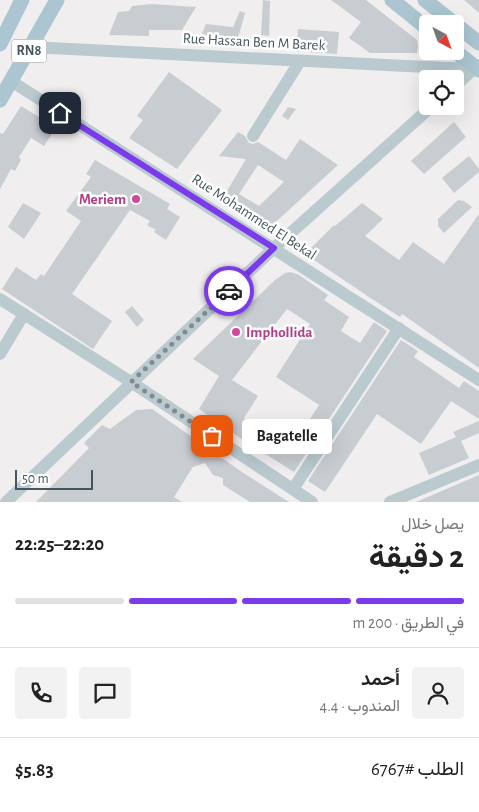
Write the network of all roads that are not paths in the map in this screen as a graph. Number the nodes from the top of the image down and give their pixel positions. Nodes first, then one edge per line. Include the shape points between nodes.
1 (22, 0) edge
2 (56, 0) edge
3 (392, 0) edge
4 (425, 0) edge
5 (444, 15) edge
6 (419, 22) edge
7 (464, 31) edge
8 (479, 43) edge
9 (0, 44) edge
10 (31, 47) junction
11 (464, 58) edge
12 (300, 61) junction
13 (478, 68) edge
14 (464, 79) edge
15 (11, 81) junction
16 (0, 100) edge
17 (422, 115) edge
18 (253, 136) dead end
19 (274, 248) junction
20 (0, 299) edge
21 (24, 314) junction
22 (399, 328) junction
23 (0, 354) edge
24 (479, 380) edge
25 (131, 382) junction
26 (479, 465) edge
27 (293, 489) junction
28 (6, 502) edge
29 (312, 502) edge
30 (390, 502) edge

1 - 9 main road, RN8
2 - 10 main road, RN8
3 - 6 main road
4 - 5 main road
7 - 8 main road
10 - 12 street, Rue Hassan Ben M Barek
10 - 15 main road, RN8
11 - 13 main road
12 - 13 street, Rue Hassan Ben M Barek
12 - 18 street
13 - 14 street
15 - 16 main road, RN8
15 - 19 street, Rue Mohammed El Bekal
17 - 19 street
19 - 22 street, Rue Mohammed El Bekal
19 - 25 street
20 - 21 street
21 - 23 street
21 - 25 street
22 - 24 street, Rue Mohammed El Bekal
22 - 27 street
25 - 27 street
25 - 28 street
26 - 30 street
27 - 29 street

